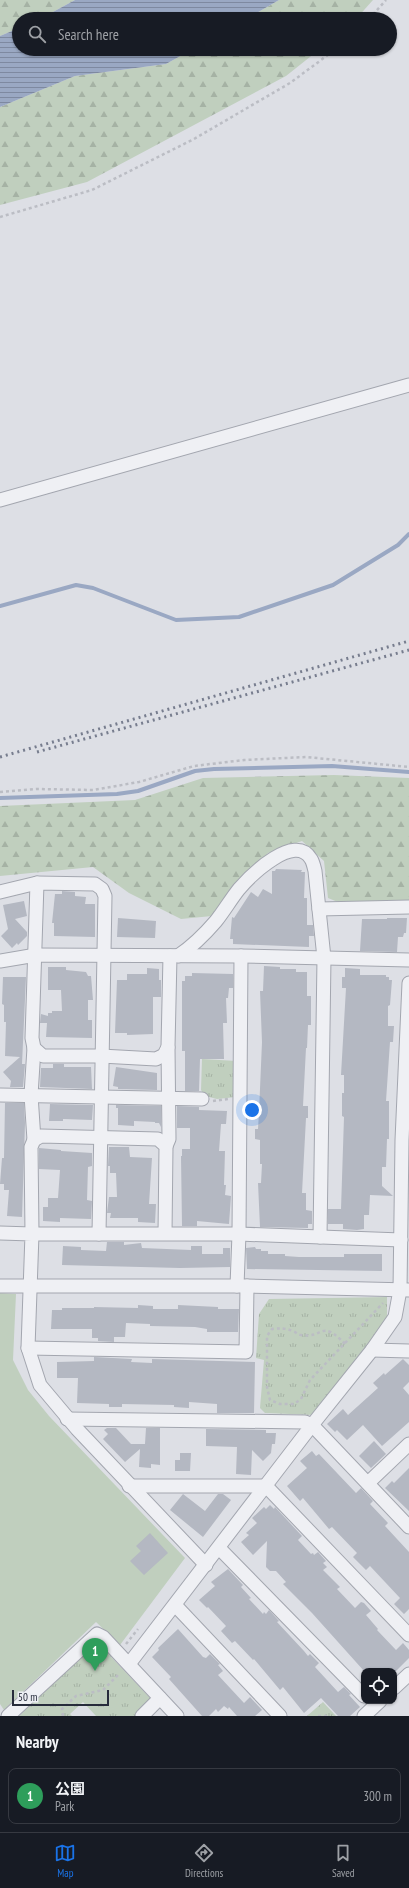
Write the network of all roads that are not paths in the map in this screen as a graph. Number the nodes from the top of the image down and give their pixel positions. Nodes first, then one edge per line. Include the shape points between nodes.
1 (409, 385) edge
2 (0, 500) edge
3 (37, 883) junction
4 (0, 892) edge
5 (409, 908) edge
6 (319, 909) junction
7 (36, 955) junction
8 (102, 955) junction
9 (174, 956) junction
10 (240, 956) junction
11 (324, 958) junction
12 (409, 960) edge
13 (0, 961) edge
14 (409, 983) edge
15 (168, 1047) junction
16 (34, 1048) junction
17 (408, 1050) edge
18 (101, 1056) junction
19 (0, 1095) edge
20 (31, 1095) junction
21 (100, 1096) junction
22 (169, 1098) junction
23 (202, 1099) road end
24 (100, 1136) junction
25 (34, 1140) junction
26 (405, 1140) edge
27 (166, 1146) junction
28 (0, 1233) edge
29 (32, 1234) junction
30 (99, 1234) junction
31 (165, 1234) junction
32 (239, 1234) junction
33 (320, 1237) junction
34 (401, 1240) junction
35 (0, 1286) edge
36 (30, 1286) junction
37 (242, 1286) junction
38 (404, 1290) edge
39 (28, 1348) junction
40 (372, 1350) junction
41 (409, 1351) edge
42 (67, 1419) junction
43 (312, 1425) junction
44 (409, 1444) edge
45 (368, 1483) junction
46 (129, 1486) junction
47 (266, 1486) junction
48 (409, 1527) edge
49 (220, 1548) junction
50 (206, 1565) junction
51 (175, 1605) junction
52 (409, 1635) edge
53 (129, 1664) junction
54 (409, 1674) edge
55 (397, 1685) edge
56 (361, 1693) edge
57 (160, 1698) junction
58 (373, 1704) edge
59 (8, 1716) edge
60 (142, 1716) edge
61 (177, 1716) edge
62 (280, 1716) edge
63 (364, 1716) edge

1 - 2 street
3 - 4 street
3 - 7 street
3 - 8 street via 95,884 102,889 105,896
5 - 6 street
6 - 9 street via 311,858 300,851 286,851 271,859 240,888 194,945
6 - 11 street
7 - 8 street
7 - 13 street
7 - 16 street via 32,1038
8 - 9 street
8 - 18 street
9 - 10 street
9 - 15 street
10 - 11 street
10 - 32 street
11 - 12 street
11 - 33 street
14 - 17 street
15 - 18 street via 164,1055 156,1059
15 - 22 street
16 - 18 street via 43,1056
16 - 20 street
17 - 26 street
18 - 21 street
19 - 20 street
20 - 21 street
20 - 25 street
21 - 22 street
21 - 24 street
22 - 23 street
22 - 27 street via 169,1139
24 - 25 street via 41,1136
24 - 27 street via 158,1139
24 - 30 street
25 - 29 street via 31,1148
26 - 34 street
27 - 31 street
28 - 29 street
29 - 30 street
29 - 36 street
30 - 31 street
31 - 32 street
32 - 33 street
32 - 37 street
33 - 34 street
34 - 38 street
35 - 36 street
36 - 37 street
36 - 39 street
37 - 38 street
37 - 39 street via 246,1352
38 - 40 street via 395,1317
39 - 42 street via 40,1385
40 - 41 street
40 - 43 street
42 - 43 street via 305,1422
42 - 46 street
43 - 45 street
43 - 47 street
44 - 45 street
45 - 48 street
46 - 47 street
46 - 50 street
47 - 49 street
47 - 52 street
49 - 50 street
49 - 56 street
50 - 51 street
51 - 53 street
51 - 62 street
53 - 57 street
53 - 59 street via 97,1634
54 - 55 street
57 - 60 street
57 - 61 street
58 - 63 street

